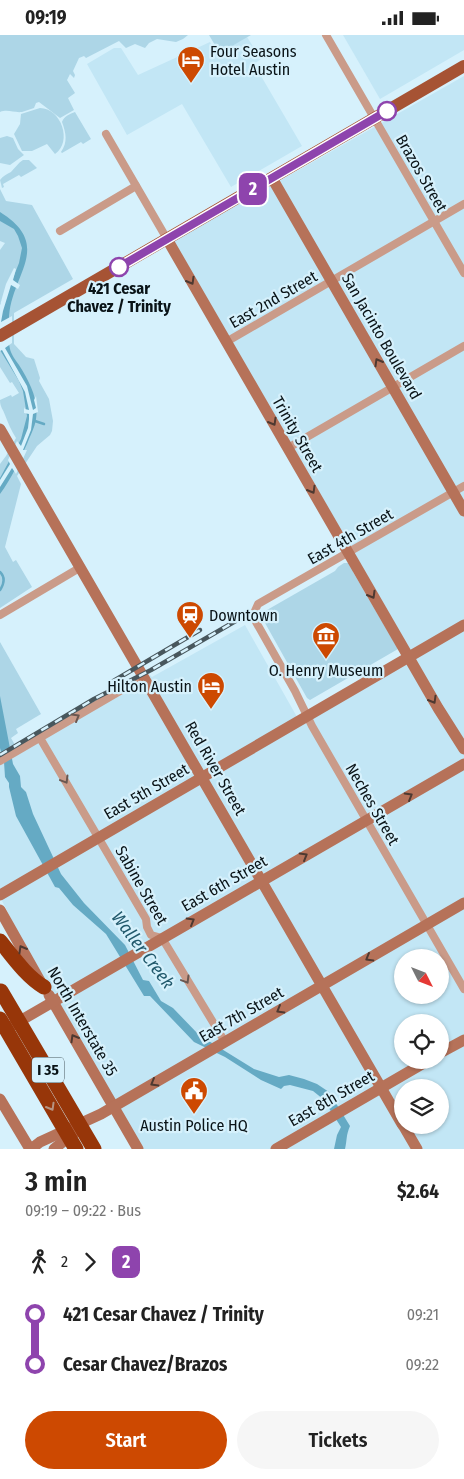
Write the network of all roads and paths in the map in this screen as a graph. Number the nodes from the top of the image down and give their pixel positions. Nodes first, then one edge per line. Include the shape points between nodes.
1 (326, 35) edge
2 (464, 66) edge
3 (374, 118) junction
4 (106, 135) dead end
5 (272, 178) junction
6 (136, 186) junction
7 (464, 204) edge
8 (434, 221) junction
9 (60, 231) dead end
10 (167, 239) junction
11 (464, 273) edge
12 (331, 281) junction
13 (0, 336) edge
14 (226, 342) junction
15 (464, 346) edge
16 (392, 387) junction
17 (0, 429) edge
18 (288, 448) junction
19 (464, 485) edge
20 (453, 492) junction
21 (464, 511) edge
22 (348, 553) junction
23 (80, 567) junction
24 (254, 613) joint
25 (0, 615) edge
26 (464, 625) edge
27 (408, 657) junction
28 (144, 677) junction
29 (307, 716) junction
30 (40, 738) junction
31 (464, 749) edge
32 (0, 761) edge
33 (464, 764) edge
34 (202, 777) junction
35 (366, 820) junction
36 (98, 837) junction
37 (262, 880) junction
38 (0, 895) edge
39 (464, 903) edge
40 (0, 910) edge
41 (426, 924) junction
42 (162, 938) junction
43 (0, 941) edge
44 (322, 985) junction
45 (44, 987) junction
46 (464, 989) edge
47 (0, 990) edge
48 (53, 1001) junction
49 (0, 1019) edge
50 (0, 1032) edge
51 (222, 1037) junction
52 (464, 1039) edge
53 (449, 1048) edge
54 (414, 1069) edge
55 (381, 1088) junction
56 (0, 1099) edge
57 (114, 1106) junction
58 (394, 1110) edge
59 (101, 1114) junction
60 (408, 1134) edge
61 (31, 1149) edge
62 (54, 1149) edge
63 (76, 1149) edge
64 (94, 1149) edge
65 (138, 1149) edge
66 (276, 1149) edge
67 (417, 1149) edge

1 - 3 street, Brazos Street
2 - 3 main road
3 - 5 main road
3 - 8 street, Brazos Street
4 - 6 street, Trinity Street
5 - 10 main road
5 - 12 main road, San Jacinto Boulevard
6 - 9 street
6 - 10 street, Trinity Street
7 - 8 street, East 2nd Street
8 - 11 street, Brazos Street
8 - 12 street, East 2nd Street
10 - 13 main road
10 -> 14 main road, Trinity Street
12 - 14 street, East 2nd Street
16 -> 12 main road, San Jacinto Boulevard
14 -> 18 main road, Trinity Street
15 - 16 street
16 - 18 street
16 - 20 main road, San Jacinto Boulevard
17 - 23 main road, Red River Street
18 -> 22 main road, Trinity Street
19 - 20 street, East 4th Street
20 - 21 main road, San Jacinto Boulevard
20 - 22 street, East 4th Street
22 - 24 street, East 4th Street via 258,604
22 -> 27 main road, Trinity Street
23 - 25 street
23 - 28 main road, Red River Street
24 - 29 street, Neches Street
26 - 27 main road, East 5th Street
27 - 29 main road, East 5th Street
27 -> 31 main road, Trinity Street
30 -> 28 street
28 - 34 main road, Red River Street
29 - 34 main road, East 5th Street
29 - 35 street, Neches Street
30 - 32 street
30 -> 36 street, Sabine Street
35 -> 33 main road, East 6th Street
34 - 36 main road, East 5th Street
34 - 37 main road, Red River Street
37 -> 35 main road, East 6th Street
35 - 41 street, Neches Street
36 - 38 main road, East 5th Street
36 - 42 street, Sabine Street via 146,919 151,935
42 -> 37 main road, East 6th Street
37 - 44 main road, Red River Street
39 - 41 main road, East 7th Street
45 -> 40 main road, North Interstate 35
41 -> 44 main road, East 7th Street
41 - 46 street, Neches Street
42 - 48 main road, East 6th Street
42 -> 51 street, Sabine Street
43 - 45 highway via 28,974
44 -> 51 main road, East 7th Street via 236,1035
44 - 55 main road, Red River Street
45 - 48 main road, North Interstate 35
47 - 64 highway, I 35, bridge
48 - 50 main road, East 6th Street
57 -> 48 main road, North Interstate 35
49 -> 63 highway, I 35, bridge
51 -> 57 main road, East 7th Street via 196,1059
52 - 53 main road
54 - 55 main road, East 8th Street
55 - 58 main road, Red River Street
55 - 66 main road, East 8th Street
56 - 61 main road
57 - 59 main road, East 7th Street
57 - 65 main road, North Interstate 35
59 - 61 main road, East 7th Street
59 - 62 main road
60 - 67 main road, Red River Street

